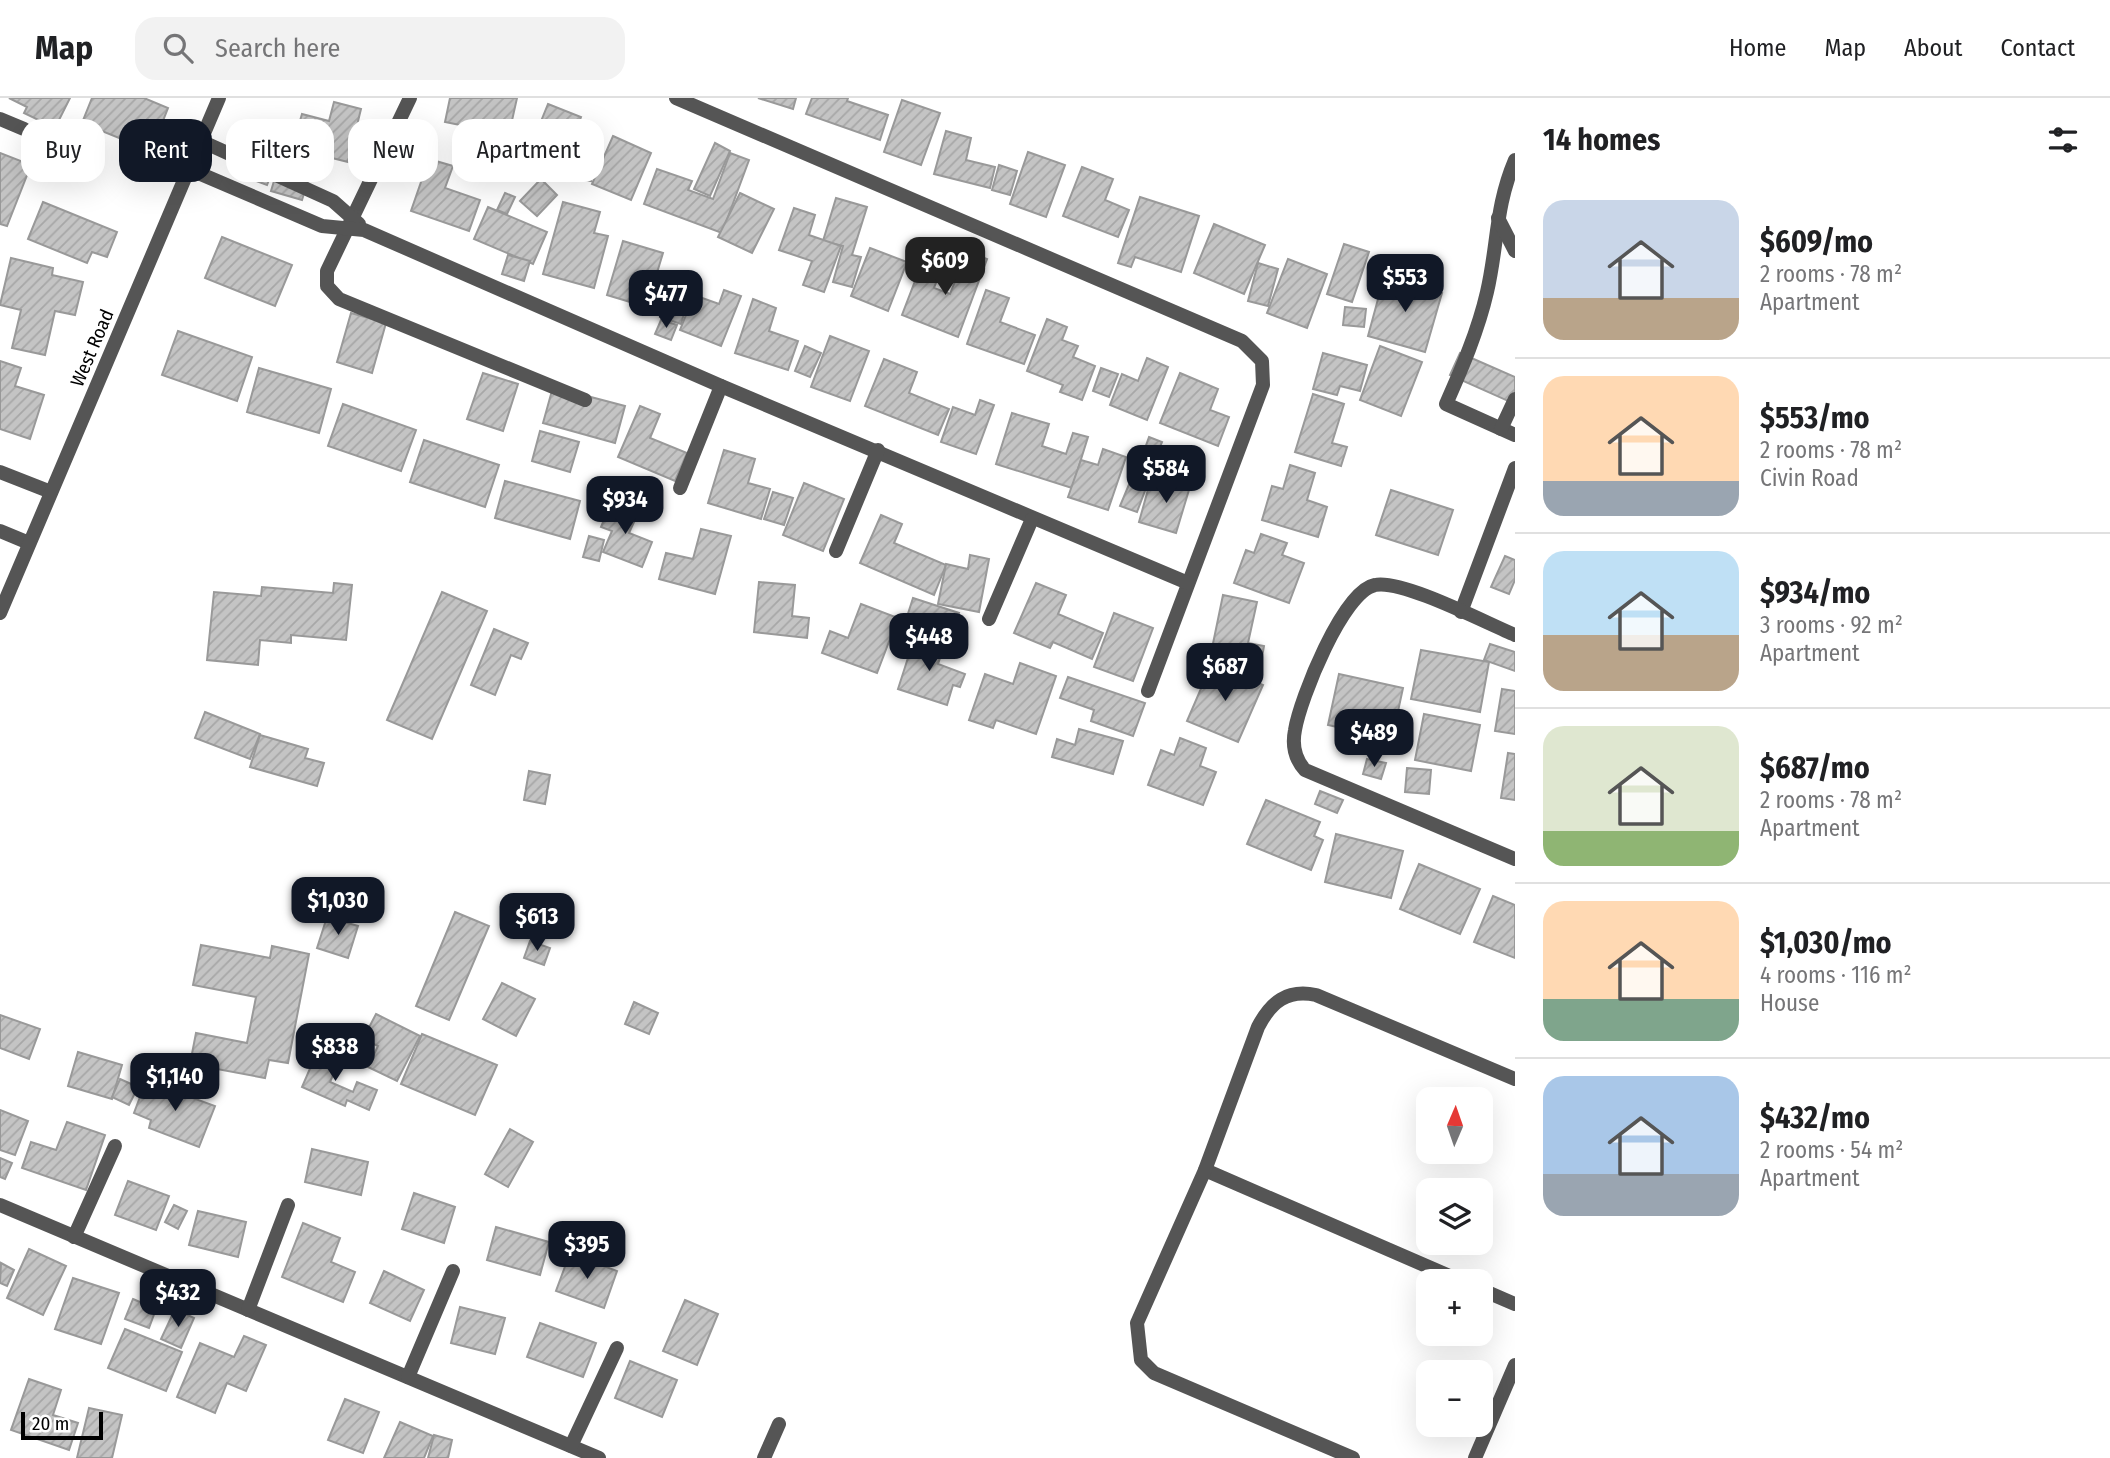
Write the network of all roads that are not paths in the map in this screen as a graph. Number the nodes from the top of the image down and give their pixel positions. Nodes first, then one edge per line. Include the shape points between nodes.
1 (219, 98) edge
2 (410, 98) edge
3 (676, 98) edge
4 (0, 119) edge
5 (210, 119) edge
6 (21, 128) edge
7 (212, 146) edge
8 (1515, 160) edge
9 (212, 179) edge
10 (183, 182) edge
11 (1497, 216) junction
12 (350, 223) junction
13 (1515, 251) edge
14 (721, 386) junction
15 (1515, 399) edge
16 (585, 400) dead end
17 (1501, 429) junction
18 (1515, 435) edge
19 (878, 450) junction
20 (1515, 468) edge
21 (0, 472) edge
22 (680, 488) dead end
23 (51, 492) junction
24 (1032, 519) junction
25 (0, 531) edge
26 (29, 543) junction
27 (836, 551) dead end
28 (1188, 583) junction
29 (1461, 612) junction
30 (0, 613) edge
31 (989, 619) dead end
32 (1515, 635) edge
33 (1149, 691) dead end
34 (1515, 859) edge
35 (1515, 1079) edge
36 (115, 1146) dead end
37 (1205, 1170) junction
38 (0, 1205) edge
39 (288, 1205) dead end
40 (74, 1237) junction
41 (1433, 1269) edge
42 (453, 1270) dead end
43 (1493, 1295) edge
44 (1515, 1304) edge
45 (248, 1310) junction
46 (617, 1348) dead end
47 (1515, 1365) edge
48 (408, 1377) junction
49 (779, 1424) dead end
50 (571, 1446) junction
51 (599, 1458) edge
52 (764, 1458) edge
53 (1353, 1458) edge
54 (1475, 1458) edge

1 - 5 street, West Road
2 - 12 street
3 - 28 street via 1242,341 1254,352 1262,361 1263,384
4 - 6 street
7 - 12 street via 333,201
8 - 11 street
9 - 12 street via 322,226
10 - 23 street, West Road
11 - 13 street
11 - 17 street via 1488,291 1446,404
12 - 14 street
12 - 16 street via 326,279 339,299
14 - 19 street
14 - 22 street
15 - 17 street
17 - 18 street
19 - 24 street
19 - 27 street
20 - 29 street
21 - 23 street
23 - 26 street, West Road
24 - 28 street
24 - 31 street
25 - 26 street
26 - 30 street, West Road
28 - 33 street
29 - 32 street
29 - 34 street via 1394,584 1371,586 1356,595 1322,653 1295,729 1297,761 1305,770
35 - 37 street via 1324,998 1290,993 1270,1007 1258,1027
36 - 40 street
37 - 41 street
37 - 53 street via 1137,1324 1141,1360 1154,1373
38 - 40 street
39 - 45 street
40 - 45 street
42 - 48 street
43 - 44 street
45 - 48 street
46 - 50 street
47 - 54 street
48 - 50 street
49 - 52 street
50 - 51 street

